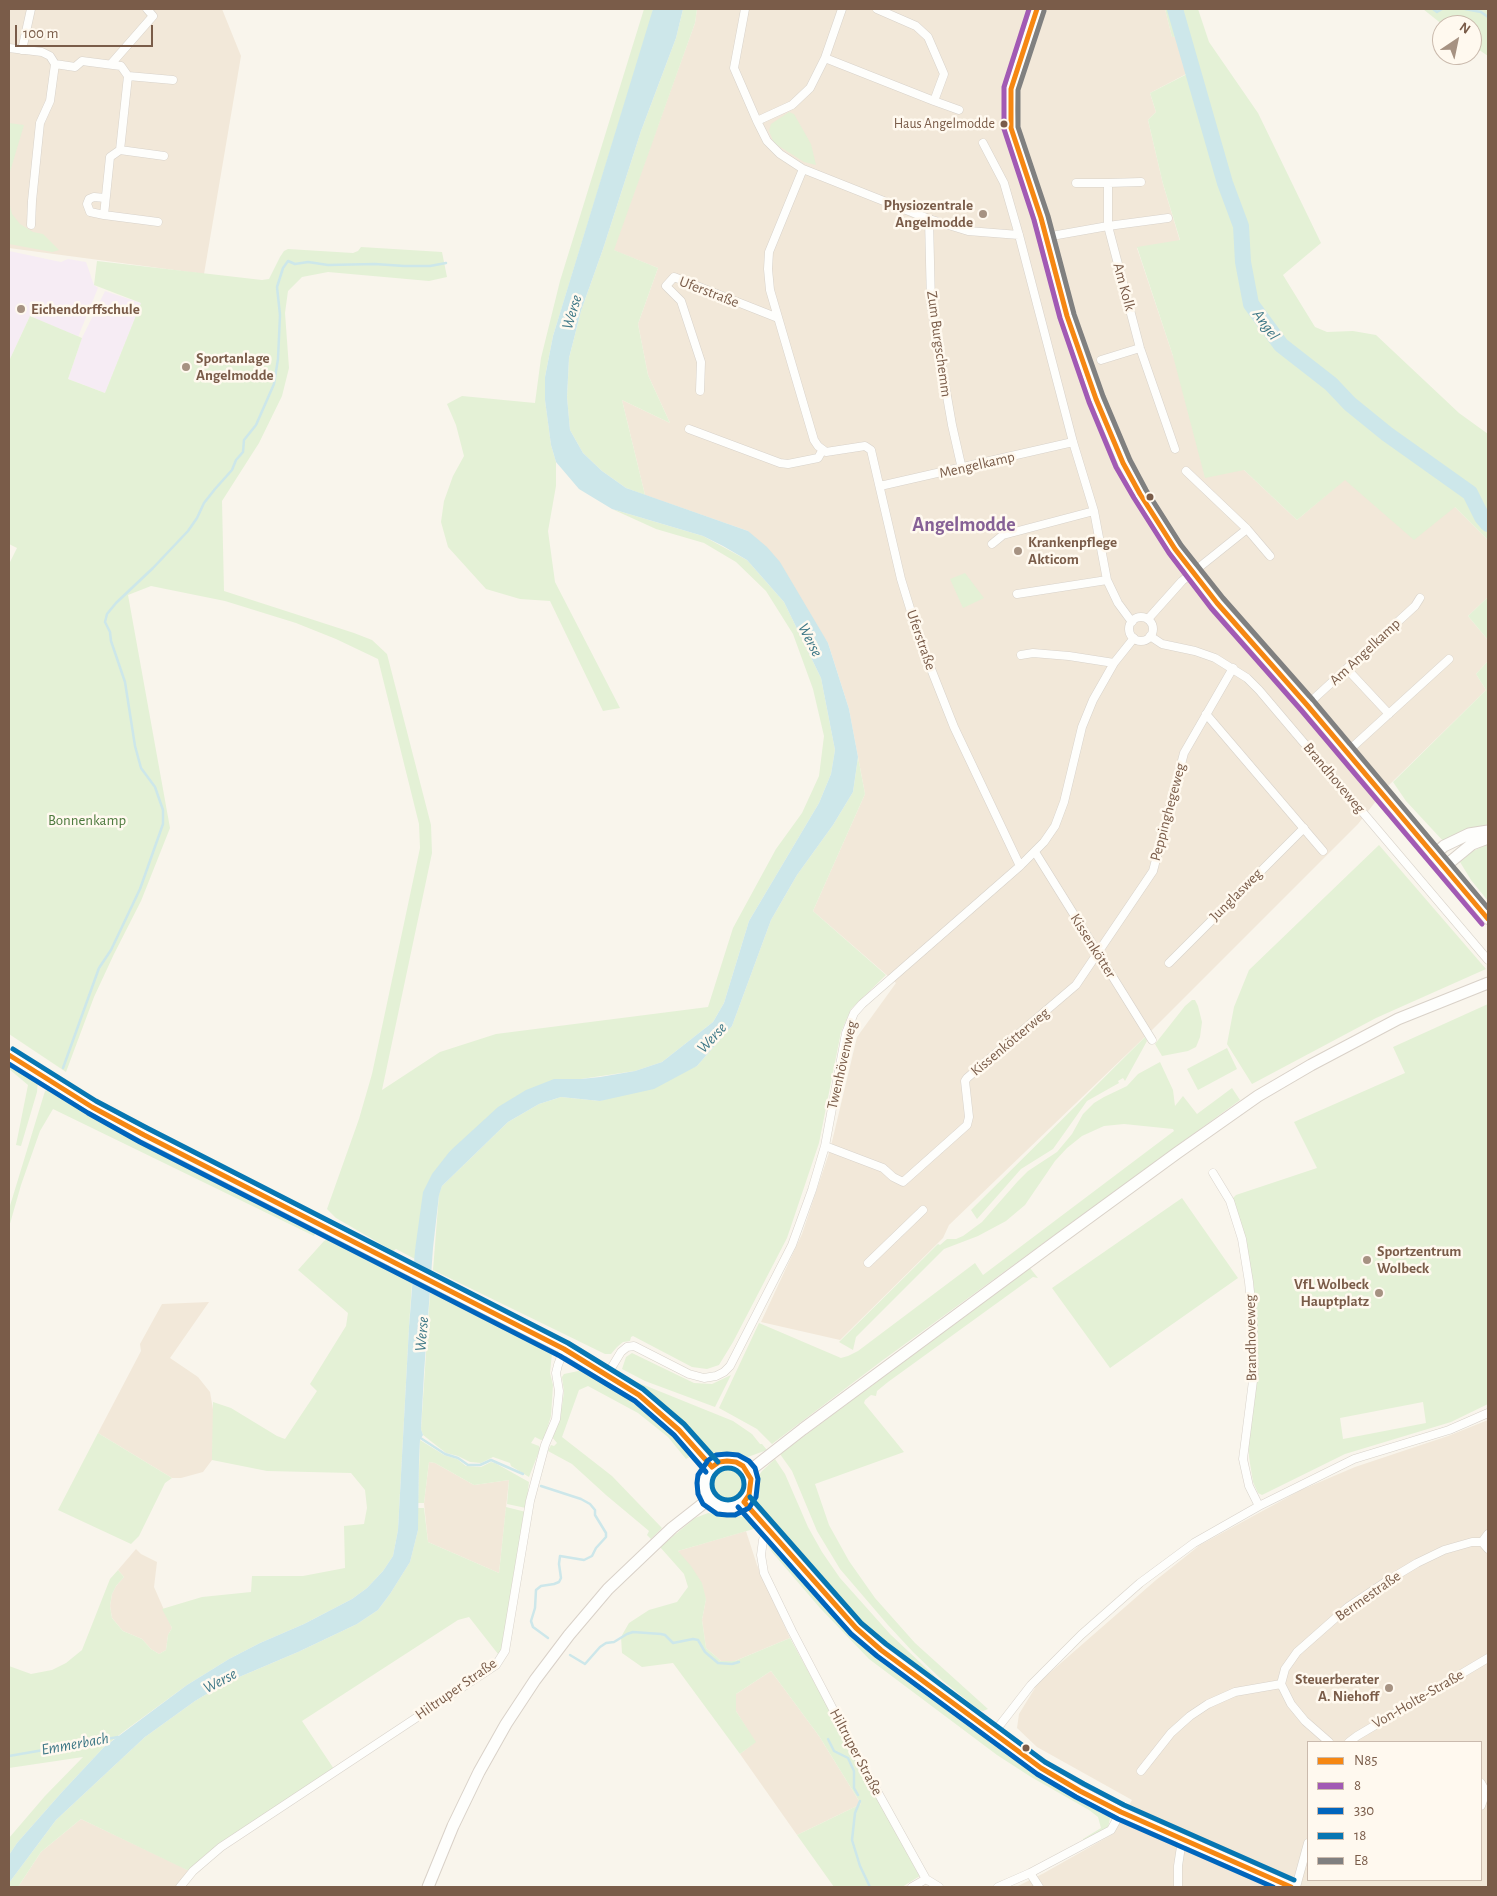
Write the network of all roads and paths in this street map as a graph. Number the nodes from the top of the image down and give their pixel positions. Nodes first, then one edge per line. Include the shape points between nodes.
1 (31, 9) edge
2 (147, 9) edge
3 (745, 9) edge
4 (842, 9) edge
5 (877, 9) edge
6 (1037, 9) edge
7 (9, 48) edge
8 (22, 50) junction
9 (826, 58) junction
10 (54, 64) junction
11 (110, 64) junction
12 (128, 76) junction
13 (173, 80) dead end
14 (934, 101) junction
15 (959, 110) dead end
16 (757, 121) junction
17 (984, 143) dead end
18 (120, 150) junction
19 (164, 156) dead end
20 (803, 169) junction
21 (1141, 182) dead end
22 (1076, 183) dead end
23 (1108, 183) junction
24 (105, 198) junction
25 (104, 215) junction
26 (1168, 218) dead end
27 (929, 219) junction
28 (158, 222) dead end
29 (32, 225) dead end
30 (1108, 226) junction
31 (1019, 235) junction
32 (1046, 237) junction
33 (778, 318) junction
34 (1140, 348) junction
35 (1101, 360) dead end
36 (700, 391) dead end
37 (689, 429) dead end
38 (1073, 442) junction
39 (1175, 449) dead end
40 (822, 450) junction
41 (962, 468) junction
42 (1186, 471) dead end
43 (880, 486) junction
44 (1094, 511) junction
45 (1247, 529) junction
46 (992, 544) dead end
47 (1270, 556) dead end
48 (1193, 572) junction
49 (1107, 580) junction
50 (1017, 594) dead end
51 (1420, 598) dead end
52 (1148, 619) junction
53 (1132, 622) junction
54 (1150, 636) junction
55 (1134, 638) junction
56 (1020, 655) dead end
57 (1449, 658) dead end
58 (1114, 663) junction
59 (1234, 668) junction
60 (1347, 669) junction
61 (1307, 705) junction
62 (1206, 714) junction
63 (1390, 714) junction
64 (1347, 752) junction
65 (1304, 828) junction
66 (1488, 831) edge
67 (1488, 838) edge
68 (1035, 852) junction
69 (1324, 852) dead end
70 (1434, 855) junction
71 (1020, 866) junction
72 (1444, 867) junction
73 (1488, 918) edge
74 (1098, 952) junction
75 (1488, 960) edge
76 (1169, 963) dead end
77 (1488, 983) edge
78 (1152, 1040) dead end
79 (9, 1055) edge
80 (825, 1146) junction
81 (1213, 1173) dead end
82 (923, 1210) dead end
83 (868, 1263) dead end
84 (564, 1349) junction
85 (607, 1375) junction
86 (1488, 1413) edge
87 (712, 1466) junction
88 (748, 1472) junction
89 (709, 1499) junction
90 (744, 1502) junction
91 (1259, 1506) junction
92 (1488, 1534) edge
93 (763, 1540) dead end
94 (1482, 1542) junction
95 (1488, 1549) edge
96 (1488, 1658) edge
97 (1281, 1684) junction
98 (992, 1734) junction
99 (1328, 1741) edge
100 (1351, 1741) edge
101 (1142, 1771) dead end
102 (1482, 1784) edge
103 (1482, 1803) edge
104 (1121, 1812) junction
105 (1182, 1840) junction
106 (1307, 1847) edge
107 (1030, 1873) junction
108 (926, 1879) junction
109 (180, 1887) edge
110 (428, 1887) edge
111 (912, 1887) edge
112 (940, 1887) edge
113 (998, 1887) edge
114 (1039, 1887) edge
115 (1178, 1887) edge
116 (1291, 1887) edge
117 (1296, 1887) edge

1 - 8 street
2 - 11 street via 153,16
3 - 16 street via 734,68
4 - 9 street
5 - 14 street via 916,26 928,37 944,74
6 - 32 street via 1013,83 1010,118
7 - 8 street
8 - 10 street via 42,52 50,56
9 - 14 street
9 - 16 street via 817,77 800,98 781,111
10 - 11 street via 75,67 82,62
10 - 29 street via 50,101 40,123
11 - 12 street via 121,66
12 - 13 street
12 - 18 street
14 - 15 street
16 - 20 street via 767,141
17 - 31 street via 1004,183
18 - 19 street
18 - 24 street via 110,157
20 - 27 street
20 - 33 street via 769,252 770,290
21 - 23 street
22 - 23 street
23 - 30 street, Am Kolk
24 - 25 street
24 - 25 street via 94,197 87,204 90,212
25 - 28 street
26 - 30 street
27 - 31 street via 968,231
27 - 41 street, Zum Burgschemm via 931,304
30 - 32 street
30 - 34 street, Am Kolk
31 - 38 street
32 - 48 street via 1068,316 1109,432 1140,494
33 - 36 street, Uferstraße via 674,277 666,286 680,301 701,362
33 - 40 street via 814,440
34 - 35 street
34 - 39 street, Am Kolk
37 - 40 street, Uferstraße via 780,463 818,458
38 - 41 street, Mengelkamp
38 - 44 street
40 - 43 street, Uferstraße via 868,447 873,454
41 - 43 street, Mengelkamp
42 - 45 street
43 - 71 street, Uferstraße via 901,579 920,641 954,727
44 - 46 street via 1003,535
44 - 49 street
45 - 47 street
45 - 48 street
48 - 52 street
48 - 61 street
49 - 50 street
49 - 53 street
51 - 60 street, Am Angelkamp
52 - 53 street via 1140,617
52 - 54 street via 1152,626
53 - 55 street via 1130,632
54 - 55 street via 1140,640
54 - 59 street, Brandhoveweg via 1162,644 1194,650
55 - 58 street, Twenhövenweg
56 - 58 street via 1069,656
57 - 63 street
58 - 68 street, Twenhövenweg via 1082,727 1055,826
59 - 62 street, Peppinghegeweg
59 - 75 street, Brandhoveweg via 1259,690
60 - 61 street, Am Angelkamp
60 - 63 street
61 - 64 street
62 - 65 street
62 - 74 street, Peppinghegeweg via 1184,753 1153,871
63 - 64 street
64 - 70 street
65 - 69 street
65 - 76 street, Junglasweg
66 - 70 main road via 1470,834 1444,846
67 - 72 main road via 1472,844
68 - 71 street, Twenhövenweg
68 - 74 street, Kissenkötter
70 - 72 street
71 - 80 street, Twenhövenweg via 854,1013 846,1033
72 - 73 street
74 - 78 street, Kissenkötter
74 - 80 street, Kissenkötterweg via 1076,985 967,1078 967,1125 903,1182 883,1168
77 - 88 main road via 1398,1019 1258,1096 1058,1240
79 - 84 street via 100,1112
80 - 85 street, Twenhövenweg via 792,1245 730,1366 716,1376 704,1378 689,1374 634,1346 621,1352
81 - 91 street, Brandhoveweg via 1230,1200 1242,1239 1253,1322 1254,1373 1244,1459
82 - 83 street
84 - 85 street
84 - 109 street, Hiltruper Straße via 556,1373 559,1390 556,1419 545,1445 530,1501 509,1638 496,1665 221,1847
85 - 87 street via 639,1395 680,1430
86 - 91 street via 1449,1430 1354,1460
87 - 88 main road via 736,1462
87 - 89 main road via 704,1484
88 - 90 main road via 752,1488
89 - 90 main road via 727,1508
89 - 110 main road via 672,1528 608,1589 535,1680 479,1772
90 - 98 street via 856,1628
91 - 98 street via 1194,1544 1140,1583 1031,1684
92 - 94 street
93 - 108 street, Hiltruper Straße via 764,1573 857,1755
94 - 95 street
94 - 97 street, Bermestraße via 1444,1550 1386,1580 1297,1652 1285,1669
96 - 100 street, Von-Holte-Straße
97 - 99 street via 1305,1721
97 - 101 street via 1235,1692 1208,1704 1171,1733
98 - 104 street via 1052,1775
102 - 103 street via 1486,1792
104 - 105 street
104 - 107 street via 1111,1830
105 - 115 street
105 - 116 street
106 - 117 street
107 - 113 street
107 - 114 street
108 - 111 street
108 - 112 street

